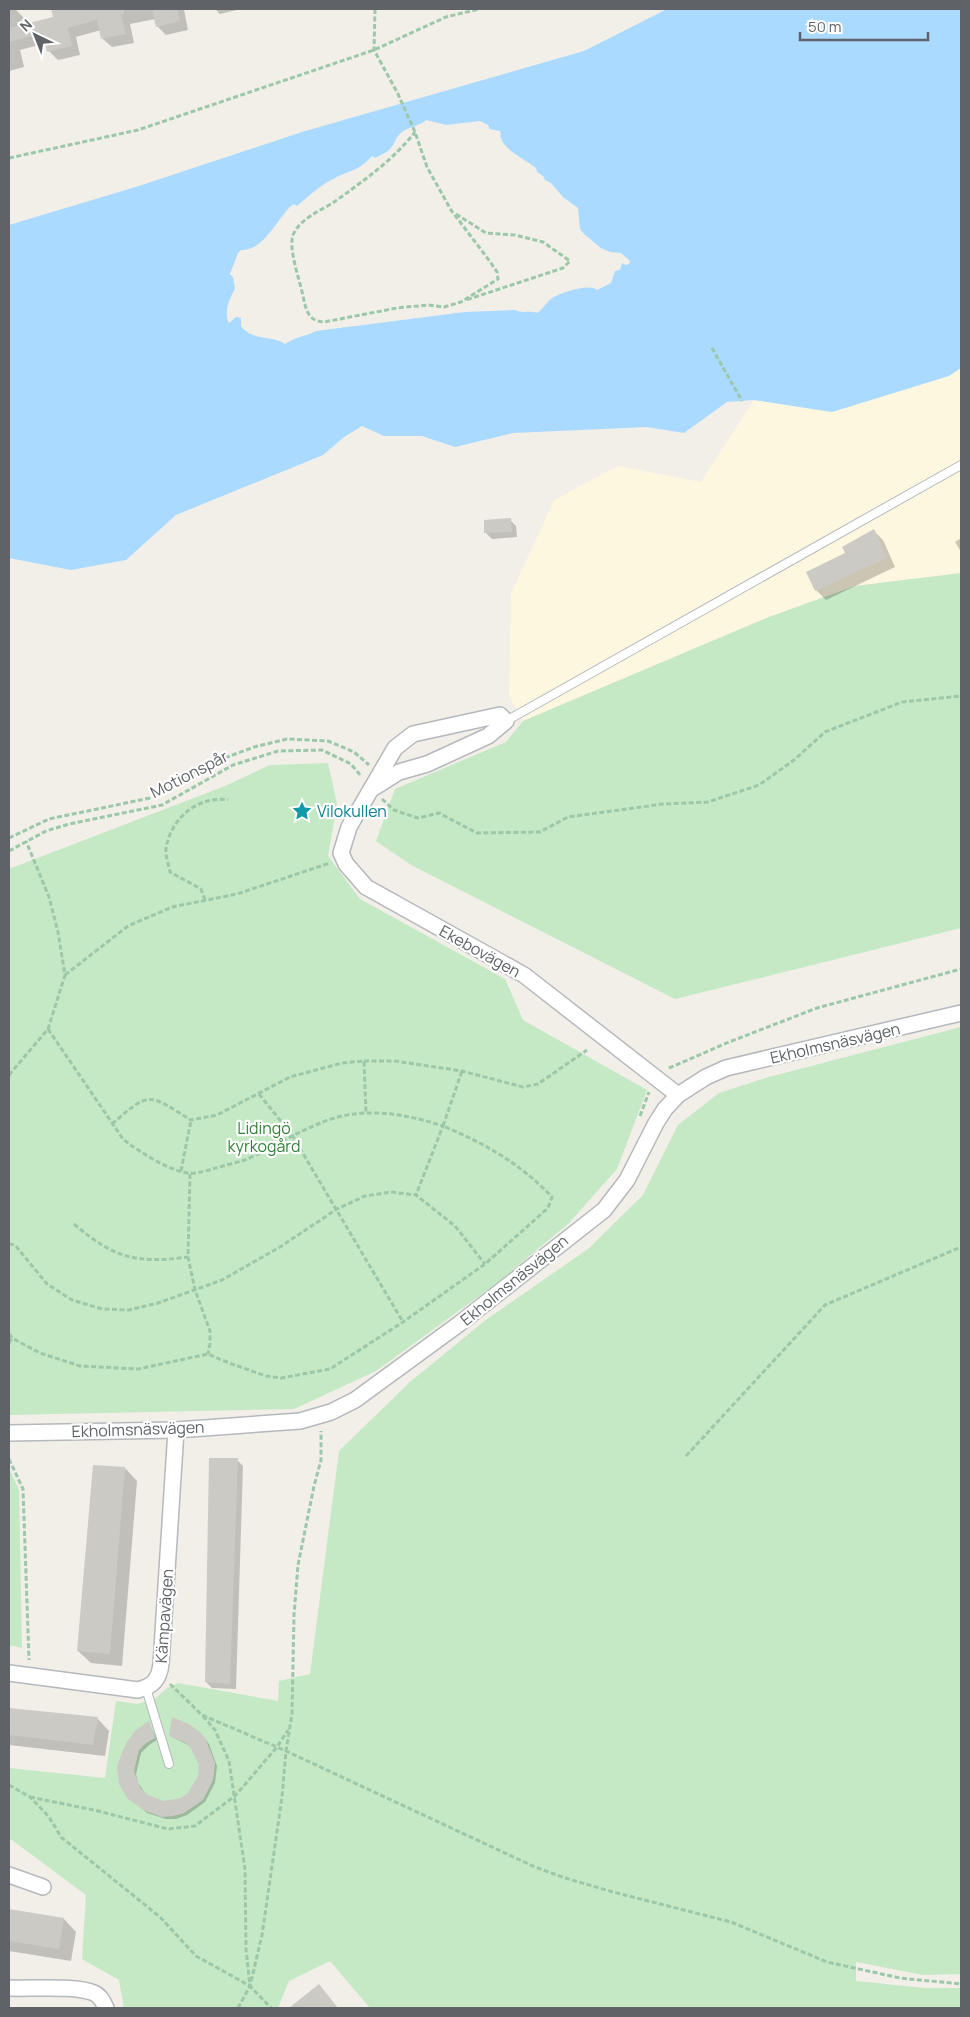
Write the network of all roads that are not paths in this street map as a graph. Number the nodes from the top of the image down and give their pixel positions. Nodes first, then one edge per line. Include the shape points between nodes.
1 (961, 465) edge
2 (506, 720) junction
3 (374, 783) junction
4 (961, 1013) edge
5 (678, 1095) junction
6 (176, 1430) junction
7 (9, 1433) edge
8 (9, 1673) edge
9 (146, 1688) junction
10 (169, 1764) dead end
11 (9, 1875) edge
12 (43, 1887) dead end
13 (9, 1988) edge
14 (106, 2008) edge

1 - 2 lane
2 - 3 street via 488,736 427,764
2 - 3 street via 500,715 413,734 395,748
3 - 5 street, Ekebovägen via 349,827 341,853 366,887 524,975 649,1079
4 - 5 street, Ekholmsnäsvägen via 726,1068
5 - 6 street, Ekholmsnäsvägen via 665,1109 627,1180 604,1210 459,1324 355,1400 331,1412 300,1421
6 - 7 street, Ekholmsnäsvägen
6 - 9 street, Kämpavägen via 160,1674
8 - 9 street via 138,1690
9 - 10 lane
11 - 12 street
13 - 14 street via 80,1989 102,1999

